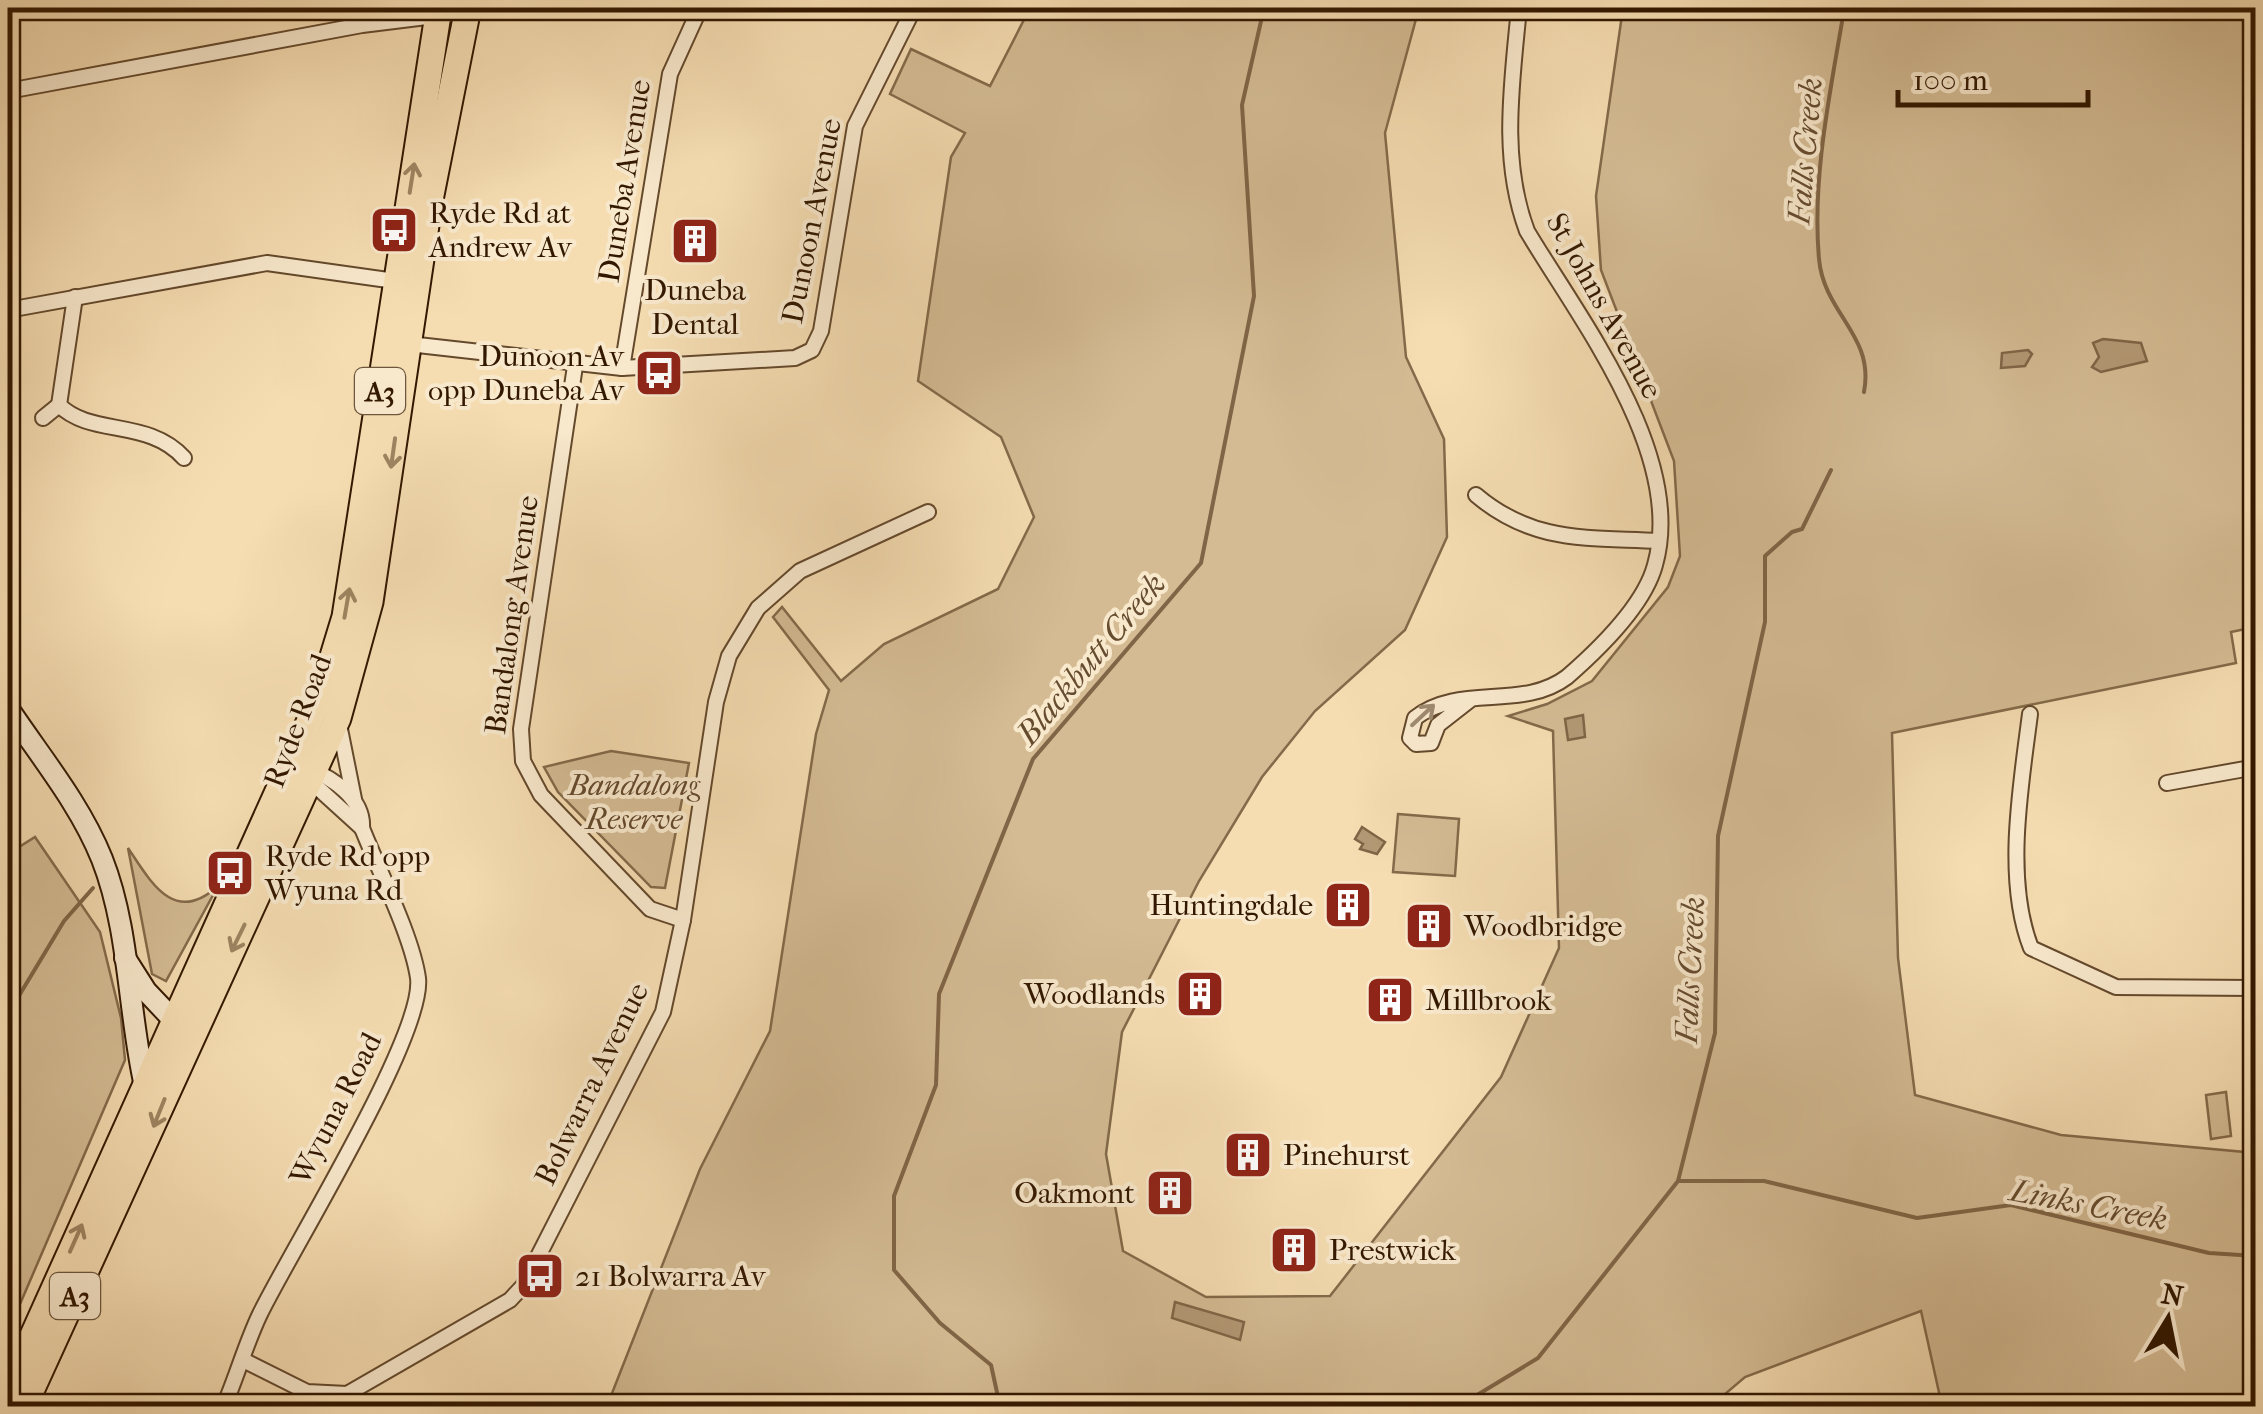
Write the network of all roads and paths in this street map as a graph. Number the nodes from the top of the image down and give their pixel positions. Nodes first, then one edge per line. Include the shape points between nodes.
1 (700, 8) edge
2 (914, 8) edge
3 (1519, 8) edge
4 (438, 10) edge
5 (468, 10) edge
6 (8, 91) edge
7 (396, 281) junction
8 (75, 297) junction
9 (8, 310) edge
10 (409, 344) junction
11 (575, 366) junction
12 (622, 368) junction
13 (60, 404) junction
14 (42, 418) dead end
15 (184, 458) dead end
16 (1476, 495) dead end
17 (928, 512) dead end
18 (1659, 541) junction
19 (1470, 700) dead end
20 (8, 708) edge
21 (2030, 714) dead end
22 (338, 718) junction
23 (2256, 767) edge
24 (307, 772) junction
25 (2167, 783) dead end
26 (354, 799) junction
27 (362, 828) junction
28 (683, 920) junction
29 (124, 956) junction
30 (2256, 988) edge
31 (129, 991) junction
32 (177, 1030) junction
33 (145, 1086) junction
34 (244, 1360) junction
35 (8, 1391) edge
36 (24, 1406) edge
37 (224, 1406) edge

1 - 12 street, Duneba Avenue via 670,74
2 - 12 street, Dunoon Avenue via 855,126 822,330 812,350 795,358
3 - 18 street, St Johns Avenue via 1509,148 1516,202 1637,422 1656,491
4 - 5 street
4 - 6 street
7 -> 4 highway, Ryde Road / A3
5 - 10 highway, Ryde Road / A3 via 443,121
7 - 8 street via 267,263
24 -> 7 highway, Ryde Road / A3 via 344,616
8 - 9 street
8 - 13 street
10 - 11 street, Dunoon Avenue
10 -> 22 highway, Ryde Road / A3 via 370,602
11 - 12 street, Dunoon Avenue
11 - 28 street, Bandalong Avenue via 520,746 541,795 650,910
13 - 14 street
13 - 15 street via 82,418 158,435
16 - 18 street via 1500,516 1537,532
17 - 28 street, Bolwarra Avenue via 800,571 742,632 716,702
18 - 19 street, St Johns Avenue via 1639,598 1566,678 1543,690
20 - 29 main road via 100,856
21 - 30 street via 2017,837 2031,948 2116,987
22 - 24 highway, Ryde Road / A3
22 - 26 street, Wyuna Road
23 - 25 street
24 - 26 street
24 - 27 street, Wyuna Road
24 - 32 highway, Ryde Road / A3
26 - 27 street, Wyuna Road
27 - 34 street, Wyuna Road via 414,964 416,1006 362,1124 258,1317
28 - 34 street, Bolwarra Avenue via 662,1012 510,1300 347,1394 307,1392
29 - 31 main road
29 - 32 main road
31 - 32 main road
31 - 33 main road
32 - 33 highway, Ryde Road / A3
32 -> 36 highway, Ryde Road / A3 via 149,1139
35 -> 33 highway, Ryde Road / A3
34 - 37 street, Wyuna Road

